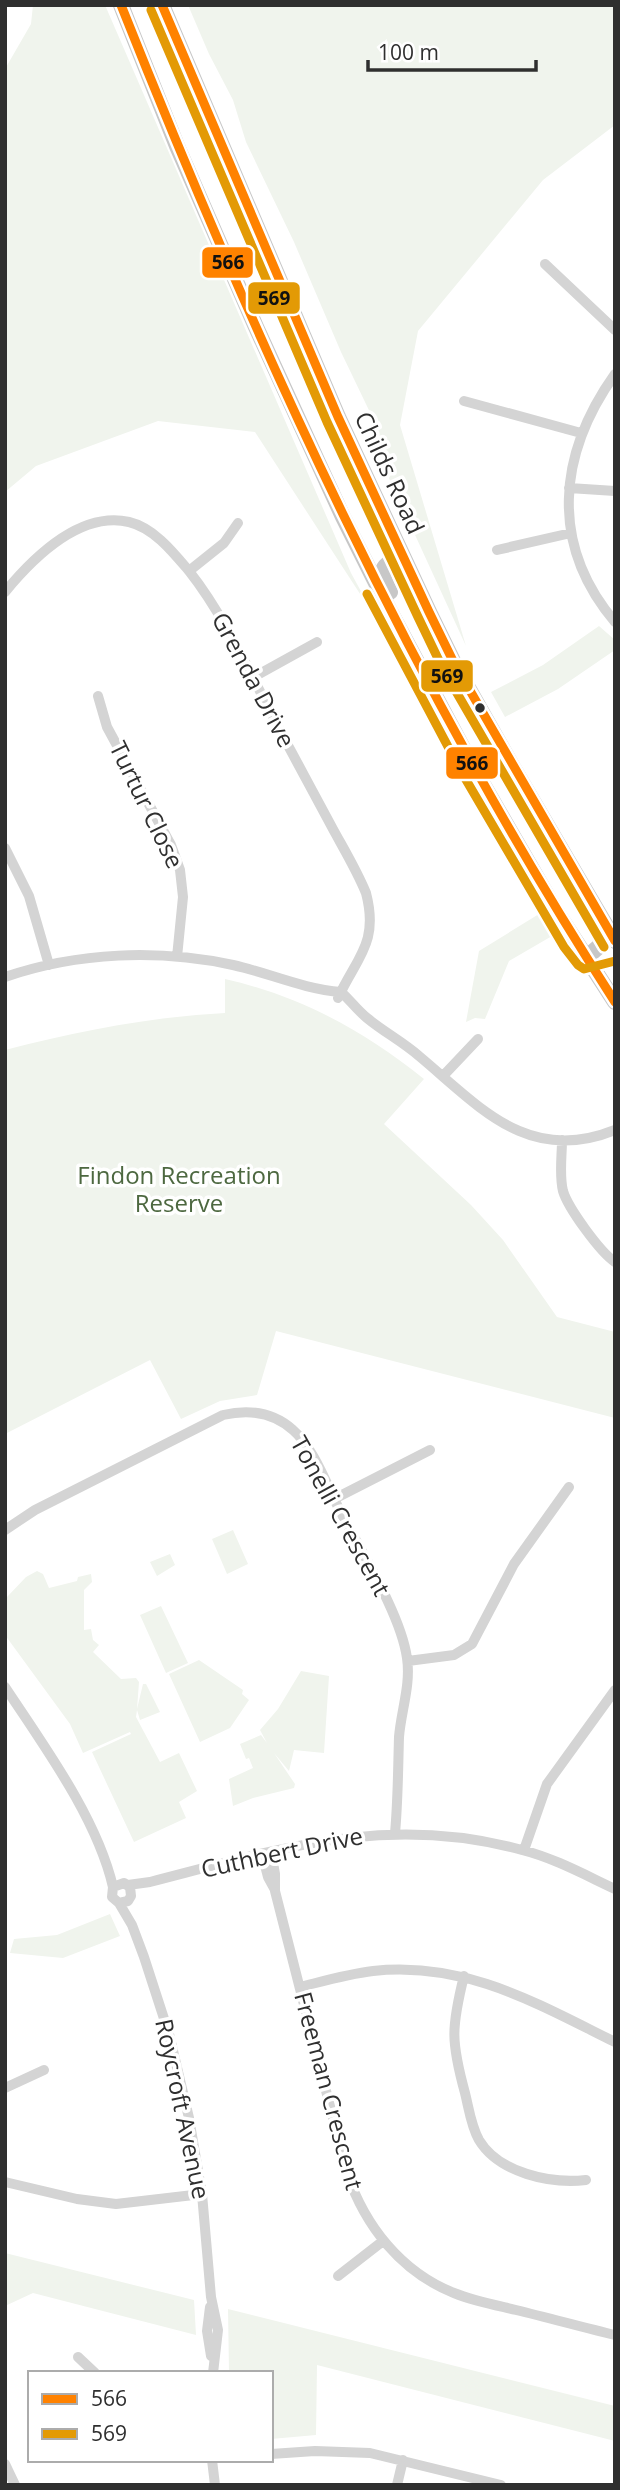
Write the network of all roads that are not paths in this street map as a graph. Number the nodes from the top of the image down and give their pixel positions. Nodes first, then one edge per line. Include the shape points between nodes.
1 (121, 5) edge
2 (162, 5) edge
3 (545, 264) dead end
4 (615, 330) edge
5 (615, 374) edge
6 (464, 401) dead end
7 (581, 433) junction
8 (569, 488) junction
9 (615, 491) edge
10 (238, 523) dead end
11 (571, 533) junction
12 (497, 550) dead end
13 (403, 556) junction
14 (189, 571) junction
15 (5, 592) edge
16 (615, 622) edge
17 (317, 642) dead end
18 (252, 678) junction
19 (98, 696) dead end
20 (449, 721) junction
21 (5, 848) edge
22 (614, 941) edge
23 (177, 957) junction
24 (587, 957) junction
25 (49, 965) junction
26 (5, 977) edge
27 (340, 995) junction
28 (615, 1002) edge
29 (478, 1039) dead end
30 (443, 1076) junction
31 (615, 1130) edge
32 (562, 1140) junction
33 (615, 1262) edge
34 (430, 1450) dead end
35 (569, 1487) dead end
36 (334, 1499) junction
37 (5, 1530) edge
38 (408, 1661) junction
39 (5, 1687) edge
40 (615, 1690) edge
41 (399, 1833) junction
42 (524, 1850) junction
43 (267, 1853) junction
44 (107, 1863) junction
45 (113, 1887) junction
46 (615, 1889) edge
47 (129, 1890) junction
48 (119, 1903) junction
49 (132, 1925) junction
50 (464, 1976) junction
51 (299, 1987) junction
52 (615, 2042) edge
53 (44, 2070) dead end
54 (5, 2088) edge
55 (586, 2180) dead end
56 (5, 2182) edge
57 (202, 2194) junction
58 (383, 2241) junction
59 (338, 2276) dead end
60 (615, 2335) edge
61 (78, 2357) dead end
62 (213, 2370) edge
63 (93, 2371) edge
64 (273, 2455) edge
65 (403, 2460) junction
66 (212, 2462) edge
67 (5, 2464) edge
68 (15, 2485) edge
69 (215, 2485) edge
70 (397, 2485) edge
71 (501, 2485) edge

1 - 20 main road via 177,146 300,424
2 - 13 main road, Childs Road via 338,417
3 - 4 street
5 - 7 street
6 - 7 street
7 - 8 street
8 - 9 street
8 - 11 street
10 - 14 street via 224,543
11 - 12 street
11 - 16 street via 587,583
13 - 20 main road via 386,564 383,576
13 - 22 main road, Childs Road via 454,663
14 - 15 street, Grenda Drive via 149,530 106,520 59,541
14 - 18 street, Grenda Drive
17 - 18 street
18 - 27 street, Grenda Drive via 366,892 370,919 366,946
19 - 23 street, Turtur Close via 107,727 180,870 183,897
20 - 24 main road via 517,846
21 - 25 street via 29,896
22 - 24 main road
23 - 25 street via 110,956
23 - 27 street via 232,965
24 - 28 main road
25 - 26 street
27 - 30 street
29 - 30 street
30 - 32 street via 505,1125 532,1136
31 - 32 street
32 - 33 street via 563,1191 602,1251
34 - 36 street
35 - 38 street via 514,1564 472,1644 454,1655
36 - 37 street, Tonelli Crescent via 293,1430 269,1415 245,1411 201,1424
36 - 38 street, Tonelli Crescent via 394,1616
38 - 41 street, Tonelli Crescent via 400,1737
39 - 44 street via 64,1778
40 - 42 street via 547,1783
41 - 42 street, Cuthbert Drive via 475,1839
41 - 43 street, Cuthbert Drive via 345,1837
42 - 46 street, Cuthbert Drive
43 - 47 street, Cuthbert Drive
43 - 51 street, Freeman Crescent via 268,1877
44 - 45 street
44 - 47 street
45 - 47 street via 118,1883
45 - 48 street via 112,1897
47 - 48 street via 128,1901
47 - 49 street, Roycroft Avenue
48 - 49 street, Roycroft Avenue
49 - 57 street, Roycroft Avenue via 175,2057
50 - 51 street via 394,1970
50 - 52 street via 505,1989
50 - 55 street via 454,2014 453,2042 480,2140 492,2156 512,2168 559,2181
51 - 58 street, Freeman Crescent via 350,2182
53 - 54 street
56 - 57 street via 116,2204
57 - 62 street, Roycroft Avenue via 218,2330
58 - 59 street
58 - 60 street, Freeman Crescent via 421,2276 453,2293
61 - 63 street
64 - 65 street via 340,2451
65 - 70 street
65 - 71 street
66 - 69 street
67 - 68 street

